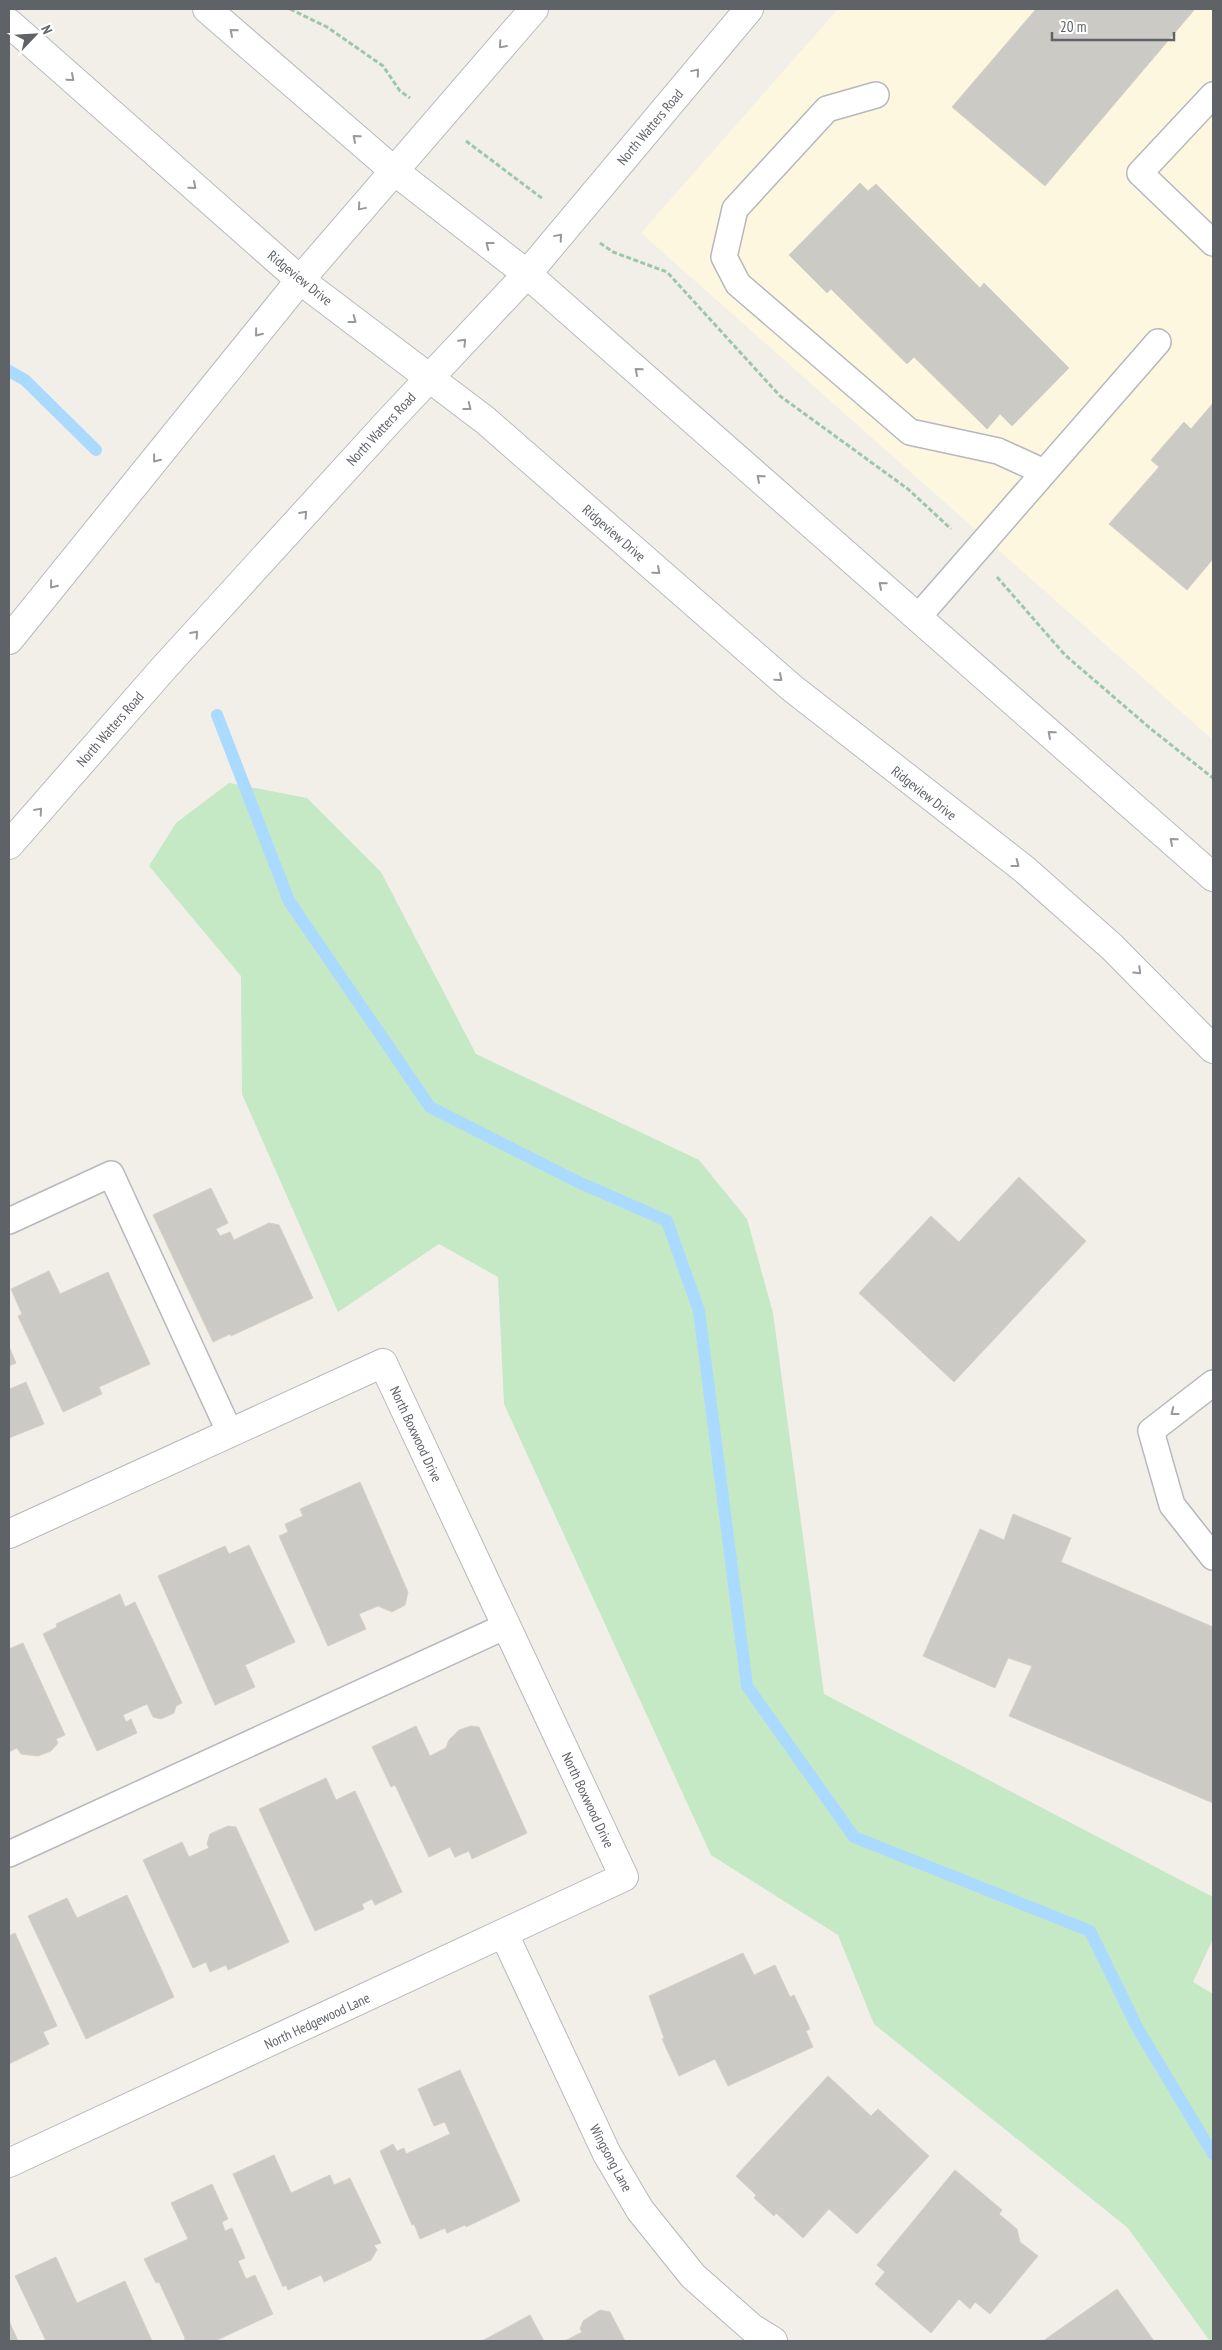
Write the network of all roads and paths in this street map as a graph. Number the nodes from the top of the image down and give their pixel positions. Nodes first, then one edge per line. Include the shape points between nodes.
1 (207, 9) edge
2 (290, 9) edge
3 (534, 9) edge
4 (749, 9) edge
5 (9, 23) edge
6 (876, 95) dead end
7 (1213, 95) edge
8 (437, 119) junction
9 (393, 170) junction
10 (572, 221) junction
11 (1213, 243) edge
12 (527, 274) junction
13 (300, 280) junction
14 (1158, 342) dead end
15 (430, 377) junction
16 (1044, 472) junction
17 (976, 551) junction
18 (918, 617) junction
19 (9, 640) edge
20 (1213, 778) edge
21 (9, 845) edge
22 (1213, 876) edge
23 (1213, 1049) edge
24 (9, 1221) edge
25 (1213, 1383) edge
26 (230, 1432) junction
27 (9, 1534) edge
28 (1213, 1556) edge
29 (506, 1626) junction
30 (9, 1854) edge
31 (624, 1877) joint
32 (504, 1934) junction
33 (9, 2163) edge
34 (773, 2341) edge

9 -> 1 main road
2 - 8 path via 327,27 383,66 400,91
3 -> 8 main road
10 -> 4 main road, North Watters Road
5 -> 13 main road, Ridgeview Drive
6 - 16 lane via 827,109 735,209 724,257 738,284 910,432 998,451
7 - 11 lane via 1140,173
8 - 9 main road
8 - 10 path
12 -> 9 main road
9 -> 13 main road
12 -> 10 main road, North Watters Road
10 - 17 path via 612,252 667,272 780,396 908,489
15 -> 12 main road, North Watters Road
18 -> 12 main road
13 -> 15 main road, Ridgeview Drive
13 -> 19 main road
14 - 16 lane
21 -> 15 main road, North Watters Road via 162,670
15 -> 23 main road, Ridgeview Drive via 485,420 792,688 1024,870 1153,986
16 - 17 lane
17 - 18 lane
17 - 20 path via 1065,655
22 -> 18 main road
24 - 26 lane via 111,1174
25 -> 28 lane via 1151,1431 1172,1505
26 - 27 main road, North Boxwood Drive
26 - 29 main road, North Boxwood Drive via 382,1363
29 - 30 lane
29 - 31 main road, North Boxwood Drive
31 - 32 main road, North Hedgewood Lane
32 - 33 main road, North Hedgewood Lane
32 - 34 main road, Wingsong Lane via 607,2154 640,2210 693,2276 752,2328

